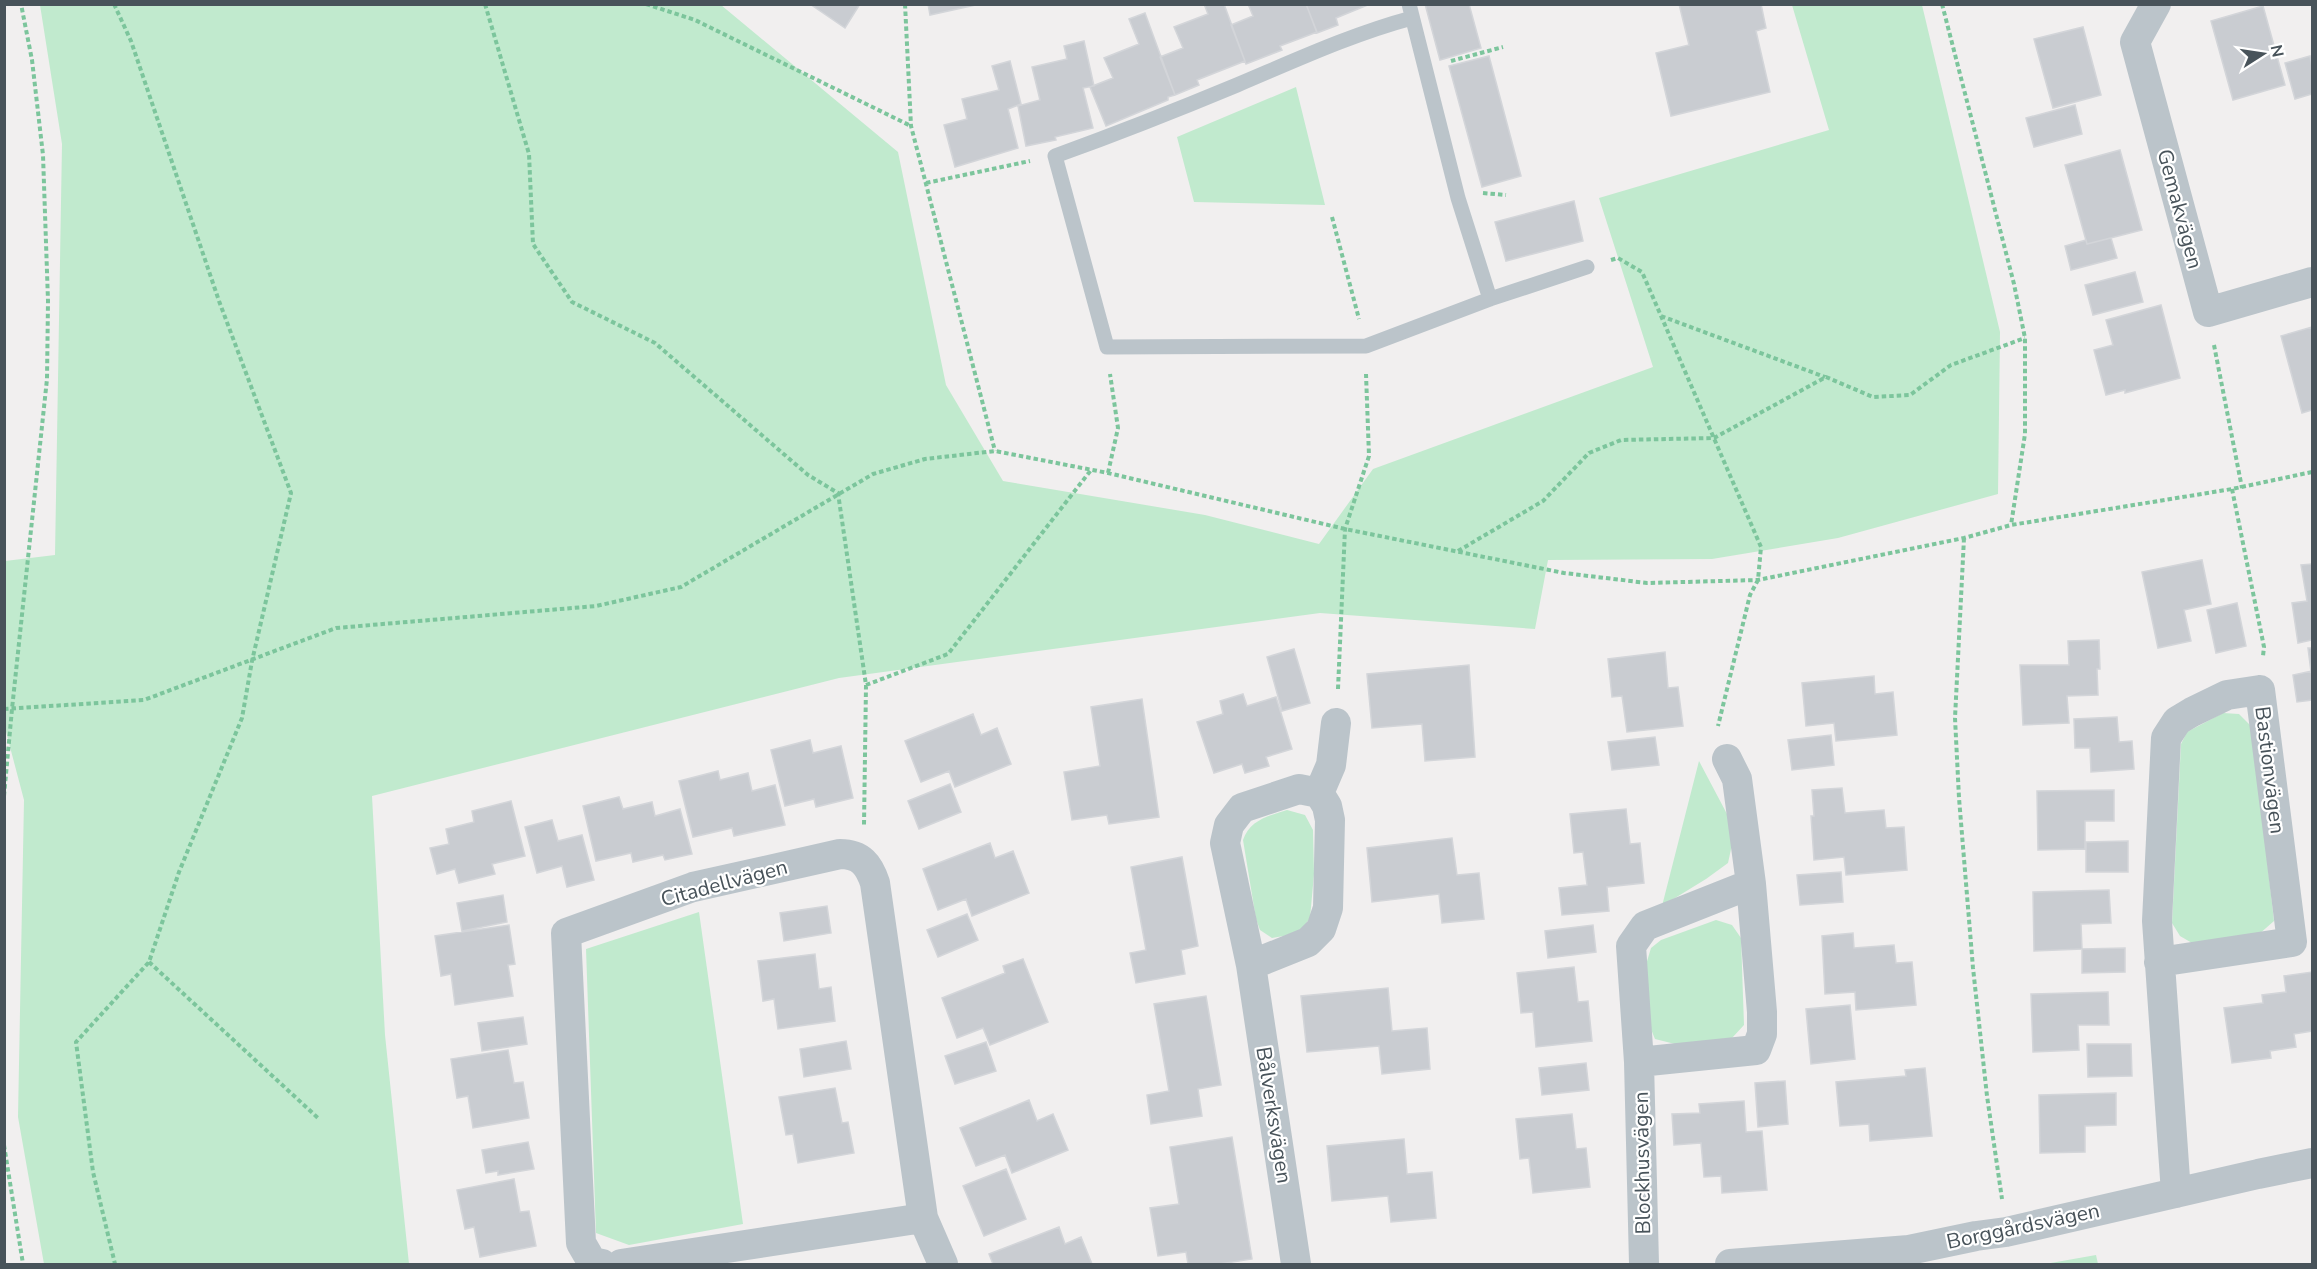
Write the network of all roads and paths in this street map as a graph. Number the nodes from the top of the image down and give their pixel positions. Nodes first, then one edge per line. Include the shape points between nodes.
1 (21, 4) edge
2 (114, 4) edge
3 (485, 4) edge
4 (646, 4) edge
5 (905, 4) edge
6 (1942, 4) edge
7 (2156, 4) edge
8 (1410, 11) edge
9 (1503, 47) dead end
10 (1424, 68) junction
11 (911, 126) junction
12 (1054, 156) junction
13 (926, 183) junction
14 (1587, 267) joint
15 (2313, 282) edge
16 (1490, 299) junction
17 (2208, 312) junction
18 (1661, 316) junction
19 (2025, 338) junction
20 (1107, 347) junction
21 (1826, 377) junction
22 (1714, 438) junction
23 (995, 451) junction
24 (1369, 456) dead end
25 (1091, 470) junction
26 (2313, 472) edge
27 (1108, 474) junction
28 (2242, 488) junction
29 (2232, 489) junction
30 (838, 493) junction
31 (2011, 525) junction
32 (1345, 529) junction
33 (1964, 538) junction
34 (1457, 551) junction
35 (1758, 580) junction
36 (252, 661) junction
37 (866, 685) junction
38 (2260, 690) junction
39 (12, 709) junction
40 (4, 710) edge
41 (1336, 723) joint
42 (1727, 759) joint
43 (1319, 793) junction
44 (4, 796) edge
45 (862, 859) junction
46 (1751, 884) junction
47 (149, 962) junction
48 (2159, 962) junction
49 (1251, 965) junction
50 (1640, 1062) junction
51 (318, 1118) dead end
52 (4, 1145) edge
53 (2313, 1164) edge
54 (2176, 1193) junction
55 (923, 1218) junction
56 (2006, 1232) junction
57 (1910, 1257) edge
58 (23, 1264) edge
59 (115, 1264) edge
60 (602, 1264) edge
61 (621, 1264) edge
62 (943, 1264) edge
63 (1296, 1264) edge
64 (1644, 1264) edge
65 (1730, 1264) edge

1 - 39 path via 43,155 48,323 47,379
2 - 36 path via 131,41 219,302 291,493
3 - 30 path via 529,154 533,244 572,302 656,343 808,474
4 - 11 path via 695,21
5 - 11 path
6 - 19 path
7 - 17 street, Gemakvägen via 2135,42
8 - 10 lane
8 - 12 lane via 1145,124
9 - 10 path
10 - 16 lane via 1458,198
11 - 13 path
12 - 13 path
12 - 20 lane
13 - 23 path
14 - 16 lane
14 - 18 path via 1618,258 1642,272
15 - 17 street
16 - 20 lane via 1366,346
17 - 28 path
18 - 21 path
18 - 22 path
19 - 21 path via 1951,365 1910,395 1873,397
19 - 31 path via 2025,434
20 - 27 path via 1118,428
21 - 22 path
22 - 34 path via 1621,440 1589,453 1543,501
22 - 35 path via 1761,547
23 - 25 path
23 - 30 path via 925,459 873,474
24 - 32 path
25 - 27 path
25 - 37 path via 948,654
26 - 28 path
27 - 32 path
28 - 29 path
29 - 31 path
29 - 38 path via 2264,647
30 - 36 path via 681,587 596,606 336,628
30 - 37 path
31 - 33 path
32 - 34 path
32 - 41 path
33 - 35 path
33 - 56 path via 1955,718 1959,798 1973,968
34 - 35 path via 1564,573 1647,583
35 - 42 path via 1750,595 1717,732
36 - 39 path via 144,700
36 - 47 path via 242,718 179,872
37 - 45 path
38 - 48 street, Bastionvägen via 2227,695 2192,712 2176,721 2166,738 2157,921
38 - 48 street, Bastionvägen via 2292,942
39 - 40 path
39 - 44 path
41 - 43 street via 1331,765
42 - 46 street, Blockhusvägen via 1737,779
43 - 49 street via 1330,820 1328,908 1321,929 1308,942
43 - 49 street, Bålverksvägen via 1299,789 1242,808 1228,825 1225,843
45 - 55 street via 875,883
45 - 60 street, Citadellvägen via 848,854 832,855 693,887 566,933 581,1244 592,1262
46 - 50 street, Blockhusvägen via 1645,926 1631,946
46 - 50 street, Blockhusvägen via 1762,1012 1762,1034 1756,1050
47 - 51 path
47 - 59 path via 76,1042 93,1172
48 - 54 street, Bastionvägen
49 - 63 street, Bålverksvägen
50 - 64 street, Blockhusvägen
52 - 58 path
53 - 54 street, Borggårdsvägen
54 - 56 street, Borggårdsvägen
55 - 61 street
55 - 62 street
56 - 57 street, Borggårdsvägen via 1976,1236
57 - 65 street, Borggårdsvägen

